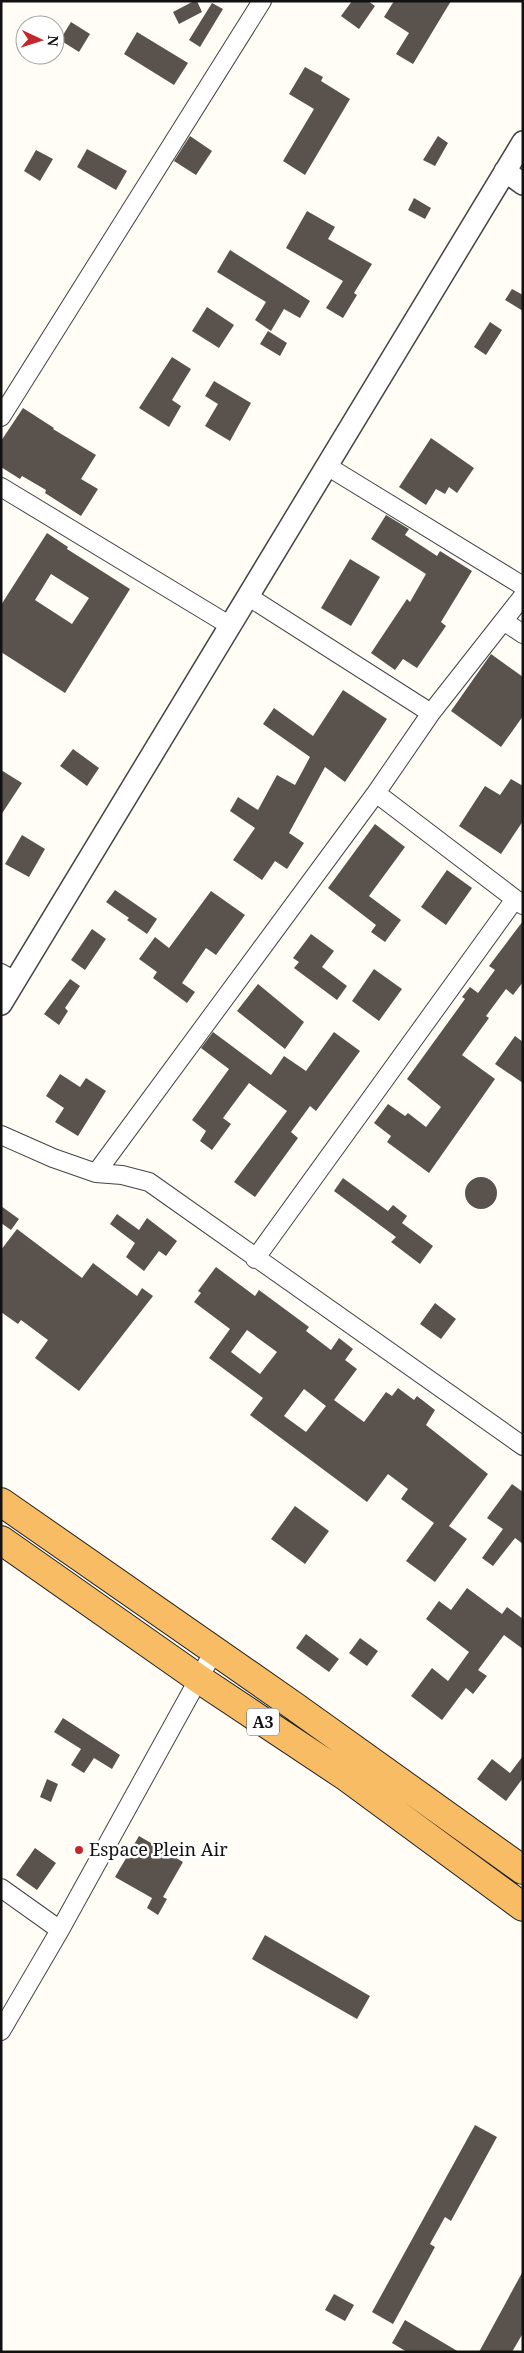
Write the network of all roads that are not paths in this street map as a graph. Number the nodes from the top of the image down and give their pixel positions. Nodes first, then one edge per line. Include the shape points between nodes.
1 (262, 1) edge
2 (523, 142) edge
3 (505, 171) junction
4 (523, 184) edge
5 (1, 417) edge
6 (327, 466) junction
7 (1, 487) edge
8 (523, 586) edge
9 (523, 596) edge
10 (250, 597) junction
11 (505, 622) junction
12 (229, 626) junction
13 (523, 634) edge
14 (431, 713) junction
15 (376, 793) junction
16 (519, 902) edge
17 (8, 977) edge
18 (1, 1004) edge
19 (1, 1134) edge
20 (96, 1173) junction
21 (255, 1259) junction
22 (523, 1446) edge
23 (1, 1502) edge
24 (1, 1540) edge
25 (214, 1651) junction
26 (199, 1679) junction
27 (523, 1870) edge
28 (1, 1888) edge
29 (520, 1899) edge
30 (60, 1930) junction
31 (1, 2031) edge

1 - 5 street
2 - 3 street
3 - 4 street
3 - 6 street
6 - 8 street
6 - 10 street
7 - 12 street
9 - 11 street
10 - 12 street
10 - 14 street
11 - 13 street
11 - 14 street
12 - 17 street via 114,820
14 - 15 street
15 - 16 street
15 - 20 street
16 - 21 street
17 - 18 street
19 - 20 street
20 - 21 street via 149,1182
21 - 22 street
23 - 25 highway, A3
24 - 26 highway, A3
25 - 26 street
25 - 27 highway, A3
26 - 29 highway, A3 via 345,1776
26 - 30 street
28 - 30 street
30 - 31 street

